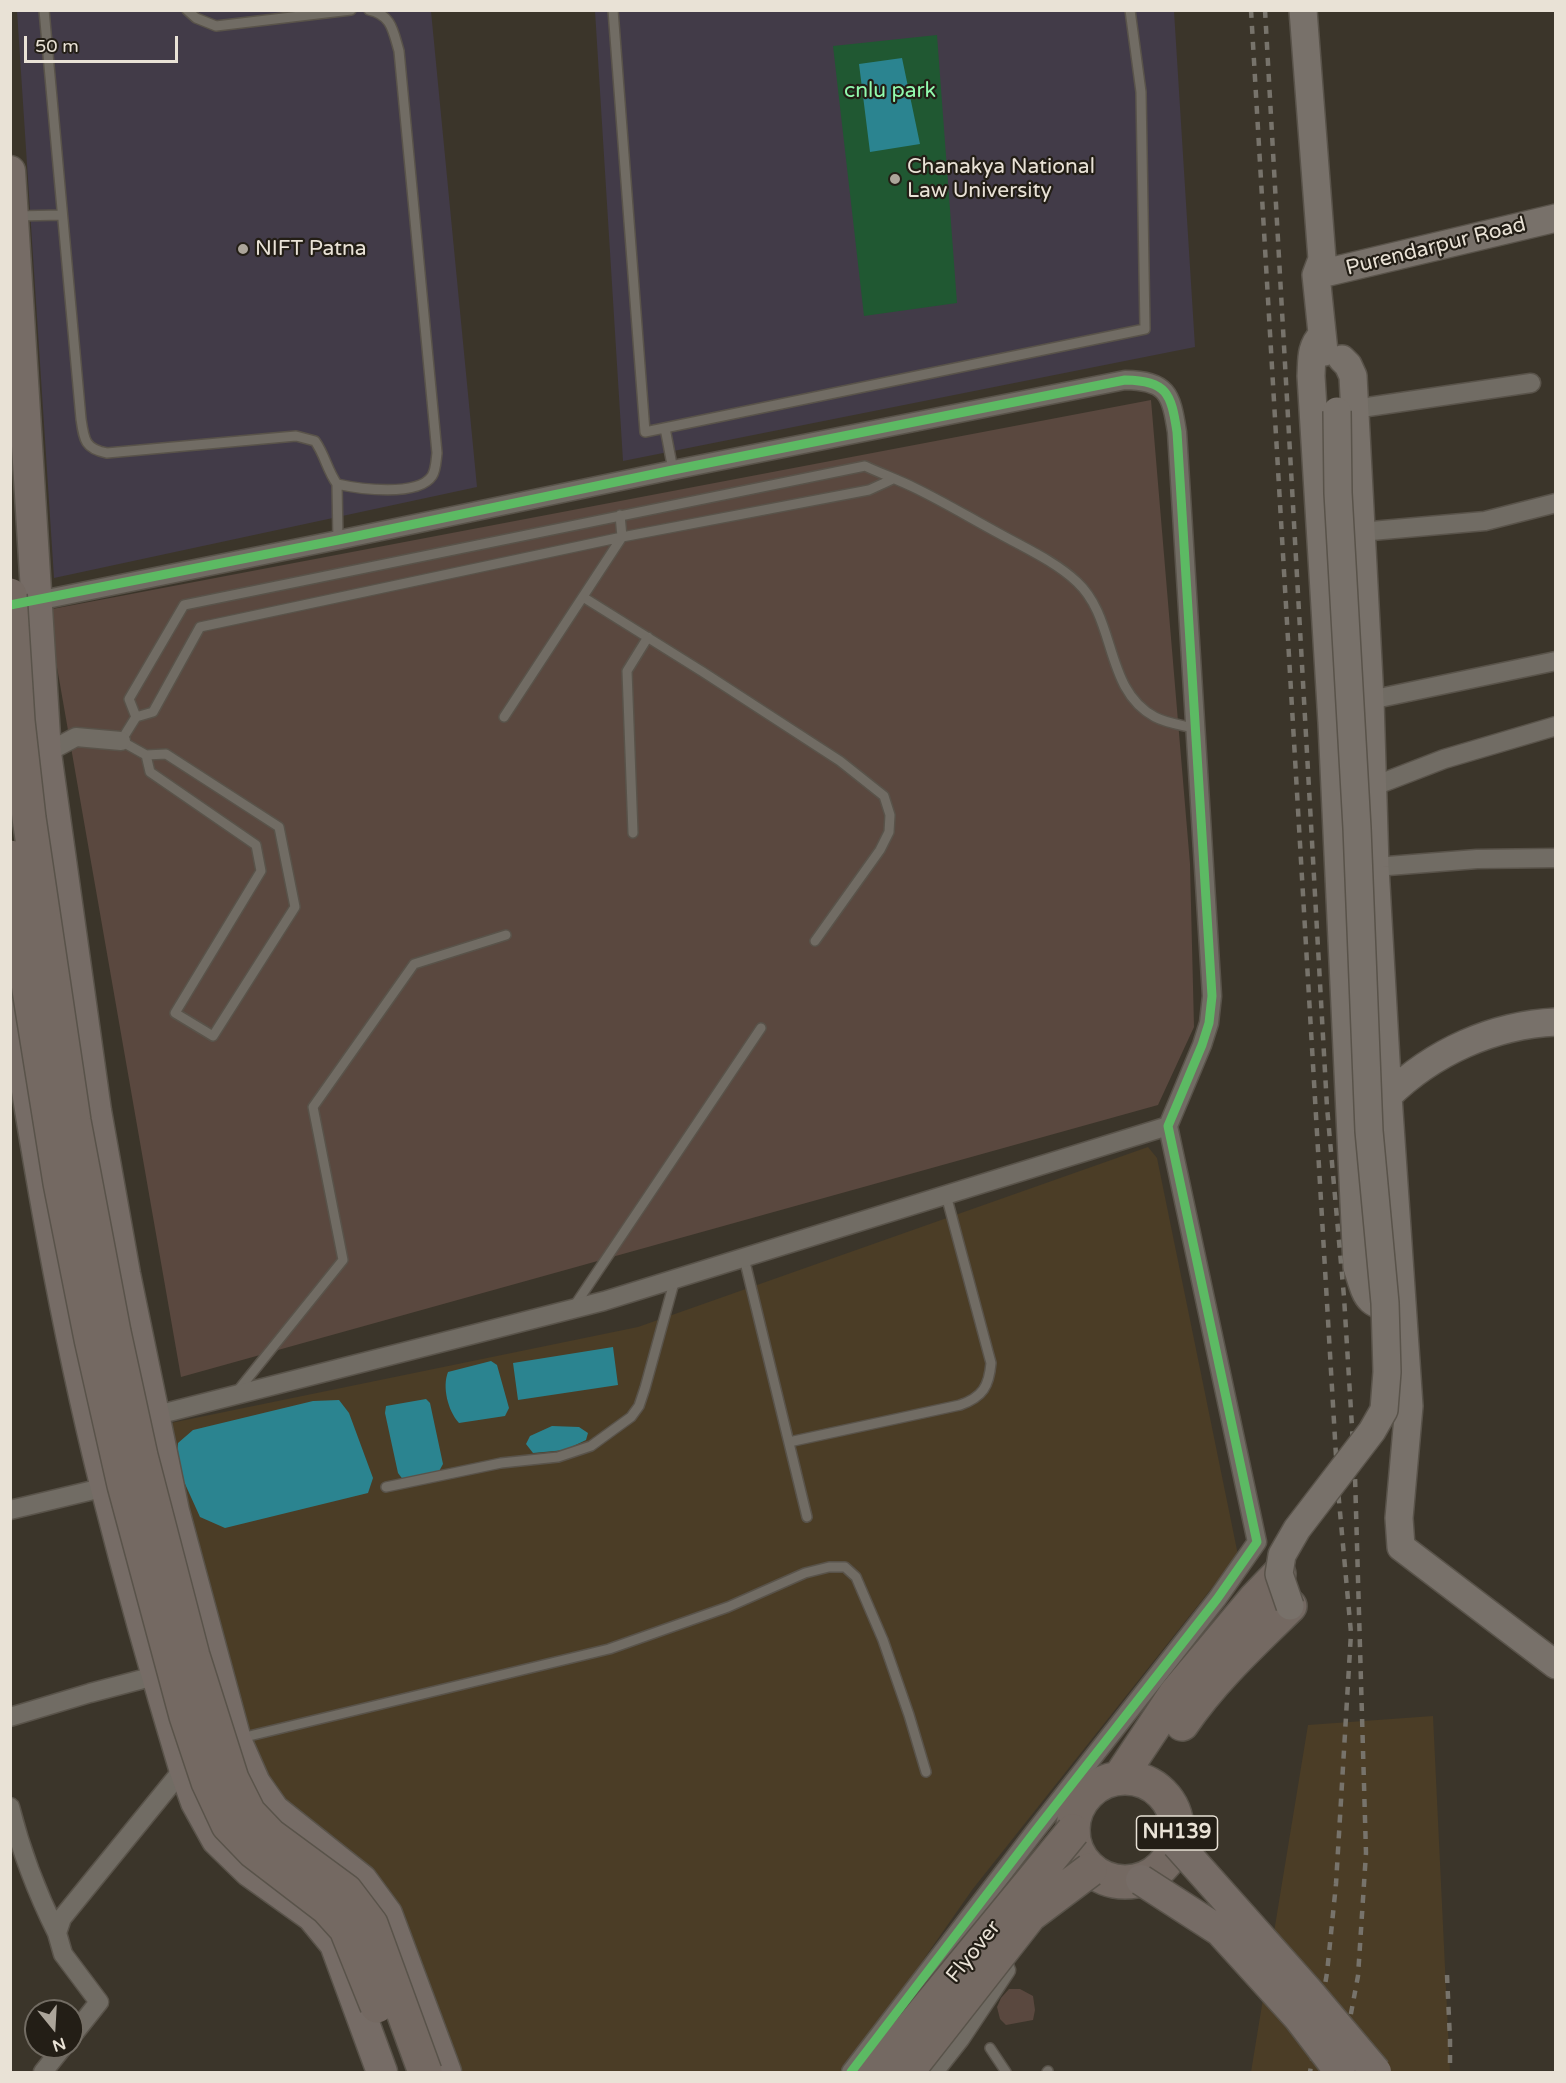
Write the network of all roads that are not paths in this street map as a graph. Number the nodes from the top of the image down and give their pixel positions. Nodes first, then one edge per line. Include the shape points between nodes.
1 (44, 10) edge
2 (187, 10) edge
3 (351, 10) edge
4 (369, 10) edge
5 (614, 10) edge
6 (1130, 10) edge
7 (1303, 10) edge
8 (10, 171) edge
9 (62, 215) junction
10 (14, 216) junction
11 (1556, 218) edge
12 (1323, 269) junction
13 (1322, 335) junction
14 (1337, 370) junction
15 (1532, 383) dead end
16 (1345, 410) junction
17 (665, 428) junction
18 (673, 470) junction
19 (893, 478) junction
20 (337, 484) junction
21 (1556, 503) edge
22 (620, 515) junction
23 (1360, 532) junction
24 (622, 537) junction
25 (338, 540) junction
26 (583, 597) junction
27 (19, 600) edge
28 (648, 637) junction
29 (1556, 661) edge
30 (1370, 700) junction
31 (136, 717) junction
32 (504, 717) dead end
33 (1556, 726) edge
34 (1194, 728) junction
35 (121, 741) junction
36 (46, 753) junction
37 (146, 755) junction
38 (1374, 786) junction
39 (633, 833) dead end
40 (10, 857) edge
41 (1556, 858) edge
42 (1375, 867) junction
43 (506, 935) dead end
44 (815, 941) dead end
45 (10, 983) edge
46 (1556, 1022) edge
47 (761, 1028) dead end
48 (1388, 1096) junction
49 (1168, 1126) junction
50 (946, 1195) junction
51 (744, 1258) junction
52 (675, 1279) junction
53 (572, 1310) junction
54 (1402, 1311) junction
55 (235, 1395) junction
56 (153, 1416) junction
57 (789, 1442) junction
58 (106, 1487) junction
59 (386, 1487) dead end
60 (10, 1510) edge
61 (807, 1517) dead end
62 (1279, 1574) junction
63 (1290, 1606) joint
64 (214, 1658) junction
65 (1556, 1665) edge
66 (157, 1676) junction
67 (10, 1718) edge
68 (237, 1740) junction
69 (184, 1768) junction
70 (926, 1772) dead end
71 (1132, 1779) junction
72 (10, 1807) edge
73 (1073, 1831) junction
74 (1177, 1844) junction
75 (1090, 1870) junction
76 (1141, 1880) junction
77 (991, 1888) junction
78 (57, 1933) junction
79 (84, 2021) edge
80 (990, 2048) dead end
81 (54, 2059) edge
82 (43, 2073) edge
83 (382, 2073) edge
84 (402, 2073) edge
85 (425, 2073) edge
86 (446, 2073) edge
87 (851, 2073) edge
88 (874, 2073) edge
89 (907, 2073) edge
90 (934, 2073) edge
91 (1006, 2073) edge
92 (1340, 2073) edge
93 (1376, 2073) edge

1 - 9 lane
2 - 3 lane via 216,26
4 - 20 lane via 380,13 390,23 399,51 437,453 434,474 415,488 353,488
5 - 17 lane via 645,432
6 - 17 lane via 1140,92 1144,329
7 - 12 street
8 - 10 main road
9 - 10 lane
9 - 20 lane via 81,419 88,445 107,453 296,436 315,441
10 - 27 main road
11 - 12 street, Purendarpur Road
12 - 13 street
12 - 14 street
13 - 14 street
13 - 54 street via 1312,351 1311,376 1332,723 1357,1267 1365,1293 1375,1305
14 - 16 street via 1328,396
15 - 16 street
16 - 23 street
16 - 62 street, bridge via 1338,493 1369,1131 1387,1372 1384,1410 1297,1529 1282,1555
17 - 18 lane
18 - 25 street
18 - 34 street via 1125,380 1148,380 1163,389 1173,408 1177,432
19 - 22 lane via 865,466
19 - 24 lane via 869,490
19 - 34 lane via 1030,550 1075,580 1097,609 1116,666 1137,705 1155,718
20 - 25 lane
21 - 23 street via 1485,521
22 - 24 lane
22 - 31 lane via 184,604 129,699
23 - 30 street
24 - 26 lane
24 - 31 lane via 200,627 153,712
25 - 27 street
26 - 28 lane
26 - 32 lane
27 - 36 main road
27 - 85 highway, bridge via 18,721 74,1121 139,1445 193,1656 232,1779 249,1813 270,1835 346,1891 371,1924
28 - 39 lane via 627,671
28 - 44 lane via 840,761 884,796 890,815 889,832
29 - 30 street
30 - 38 street
31 - 35 lane
33 - 38 street via 1444,759
34 - 49 street via 1212,996 1202,1045
35 - 36 street via 76,737
35 - 37 lane
36 - 56 main road via 96,1111
37 - 37 lane via 166,754 279,827 295,907 213,1036 175,1013 261,871 256,845 150,772
38 - 42 street
40 - 84 highway, bridge via 60,1183 91,1339 124,1485 186,1716 208,1782 228,1825 254,1852 327,1908 346,1929
41 - 42 street
42 - 48 street
43 - 55 lane via 414,964 313,1107 343,1260
45 - 58 main road via 56,1253
46 - 48 street via 1513,1028 1457,1046 1406,1078
47 - 53 lane
48 - 54 street
49 - 50 street
49 - 77 street via 1257,1542 1217,1599
50 - 51 street
50 - 57 lane via 991,1363 984,1390 974,1400 960,1405
51 - 52 street
51 - 57 lane
52 - 53 street
52 - 59 lane via 639,1406 621,1426 591,1446 558,1457 501,1463
53 - 55 street
54 - 65 street via 1409,1406 1399,1518 1401,1547
55 - 56 street
56 - 64 main road
57 - 61 lane
58 - 60 street
58 - 66 main road
62 - 63 street, bridge
62 - 71 highway via 1176,1693
63 - 71 highway via 1245,1650
64 - 66 street
64 - 68 main road
66 - 67 street
66 - 69 main road
68 - 69 street
68 - 70 lane via 609,1649 728,1607 805,1573 845,1567 856,1577 883,1640
68 - 86 main road via 255,1783 274,1810 362,1880 387,1914
69 - 78 street via 71,1906
69 - 83 main road via 196,1802 217,1840 249,1871 312,1916 335,1944
71 - 73 highway, Flyover via 1097,1785 1080,1802
71 - 74 highway, NH139 via 1166,1795 1177,1818
72 - 78 street via 41,1901
73 - 75 highway via 1076,1850
73 - 88 highway, Flyover, bridge
74 - 76 highway, NH139 via 1164,1866
74 - 93 main road, bridge
75 - 76 highway, NH139 via 1114,1882
75 - 89 highway, Flyover, bridge via 1030,1915
76 - 92 main road, bridge via 1220,1931 1299,2018
77 - 87 street
77 - 90 street via 1019,1950
78 - 79 street via 63,1954 99,2002
80 - 91 lane
81 - 82 street

